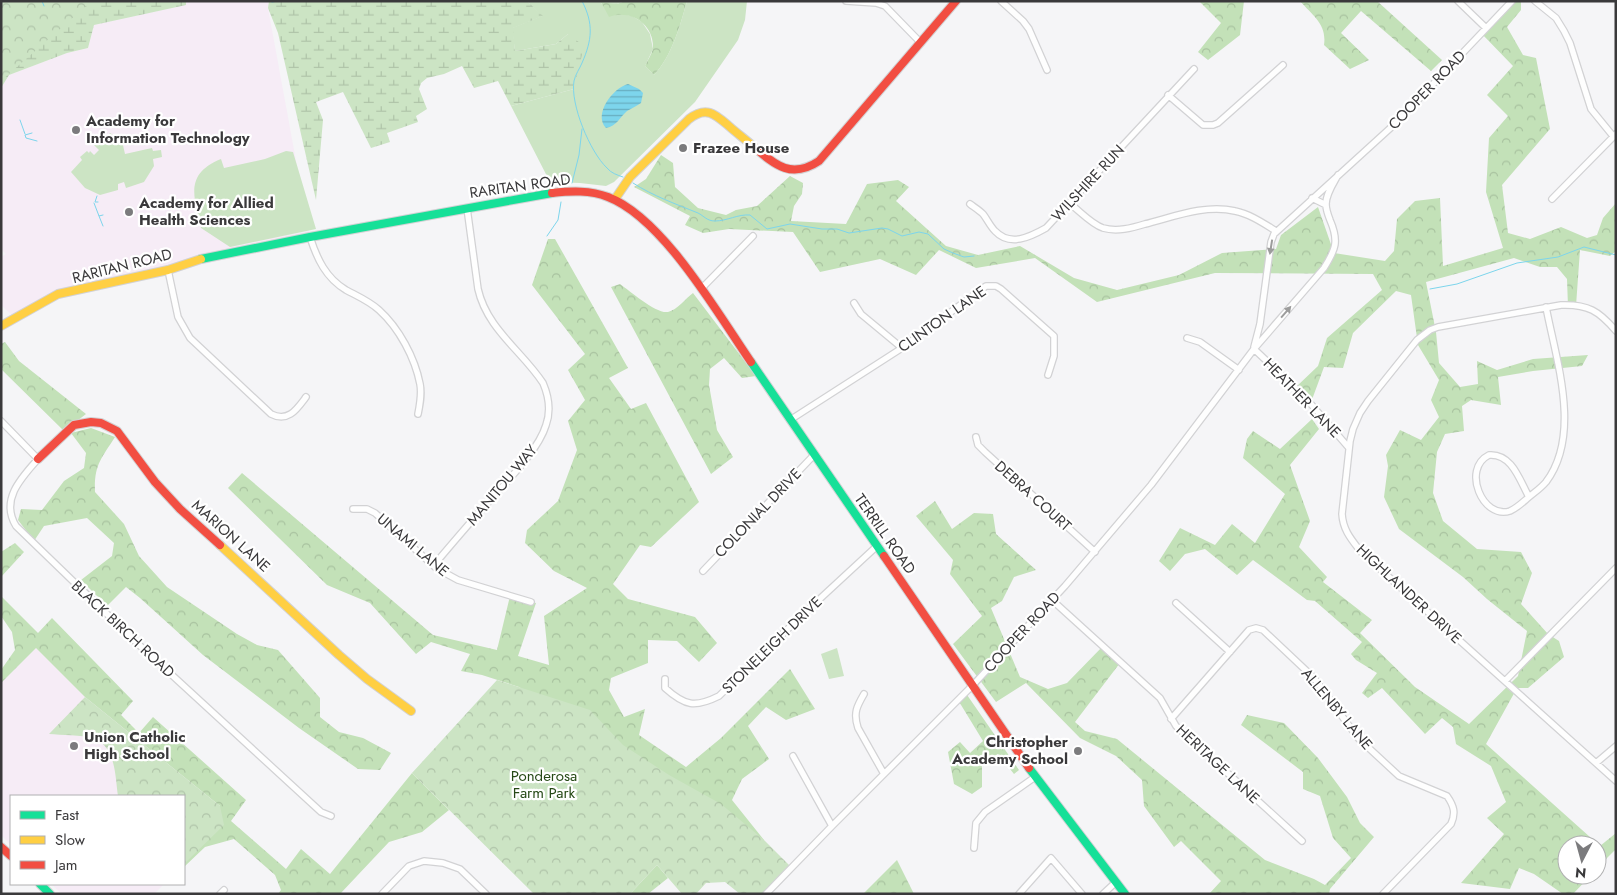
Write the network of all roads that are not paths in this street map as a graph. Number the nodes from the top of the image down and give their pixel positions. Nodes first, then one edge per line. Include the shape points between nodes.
1 (846, 1) edge
2 (956, 1) edge
3 (1001, 1) edge
4 (1458, 1) edge
5 (1512, 1) edge
6 (1535, 1) edge
7 (1486, 28) junction
8 (921, 43) junction
9 (1283, 65) dead end
10 (1194, 69) dead end
11 (1047, 70) dead end
12 (1168, 95) junction
13 (1614, 135) edge
14 (1338, 175) junction
15 (1312, 198) junction
16 (615, 199) junction
17 (1552, 199) dead end
18 (1069, 203) junction
19 (970, 204) dead end
20 (1326, 205) junction
21 (467, 208) junction
22 (1276, 231) junction
23 (753, 236) dead end
24 (310, 237) junction
25 (168, 270) junction
26 (701, 288) junction
27 (854, 303) dead end
28 (1546, 308) junction
29 (1260, 324) junction
30 (1, 326) edge
31 (1272, 328) junction
32 (1616, 331) edge
33 (1187, 338) dead end
34 (902, 348) junction
35 (1254, 349) junction
36 (1239, 370) junction
37 (1048, 375) dead end
38 (306, 397) dead end
39 (418, 414) dead end
40 (1, 420) edge
41 (790, 420) junction
42 (976, 437) dead end
43 (1349, 448) junction
44 (814, 455) junction
45 (38, 459) junction
46 (1529, 497) junction
47 (353, 509) dead end
48 (877, 546) junction
49 (1095, 552) junction
50 (434, 565) junction
51 (1616, 568) edge
52 (703, 571) dead end
53 (1052, 600) junction
54 (532, 602) dead end
55 (1176, 603) dead end
56 (1230, 652) junction
57 (665, 679) dead end
58 (1505, 681) junction
59 (973, 685) junction
60 (864, 694) dead end
61 (411, 711) dead end
62 (1170, 718) junction
63 (1616, 746) edge
64 (793, 756) dead end
65 (1596, 763) junction
66 (884, 774) junction
67 (1035, 777) junction
68 (1616, 780) edge
69 (331, 816) dead end
70 (832, 826) junction
71 (1302, 841) dead end
72 (974, 848) dead end
73 (1116, 882) junction
74 (385, 892) edge
75 (486, 894) edge
76 (766, 894) edge
77 (1019, 894) edge
78 (1082, 894) edge
79 (1103, 894) edge
80 (1125, 894) edge
81 (1384, 894) edge

1 - 8 street via 885,6
2 - 8 street
3 - 11 street via 1029,29
4 - 7 street
5 - 7 street, COOPER ROAD
6 - 13 street via 1556,18 1564,31 1590,109
7 - 14 street, COOPER ROAD via 1397,122
8 - 16 street via 836,144 807,169 791,170 779,166 715,114 703,111 690,117 630,177
9 - 12 street via 1212,126 1202,125
10 - 12 street, WILSHIRE RUN
12 - 18 street, WILSHIRE RUN
13 - 17 street
14 - 15 street, COOPER ROAD
14 - 20 street, COOPER ROAD
15 - 20 street
15 - 22 street, COOPER ROAD
16 - 21 street, RARITAN ROAD via 590,192 566,191
16 - 26 street, TERRILL ROAD via 648,224
18 - 19 street, WILSHIRE RUN via 1046,228 1018,240 999,235 982,213
18 - 22 street via 1094,223 1108,229 1131,228 1200,210 1223,209 1254,217
31 -> 20 street, COOPER ROAD via 1324,268 1334,250 1335,231
21 - 24 street, RARITAN ROAD
21 - 50 street, MANITOU WAY via 481,302 492,322 543,383 548,399 548,416 538,442
22 -> 29 street, COOPER ROAD via 1271,242
23 - 26 street
24 - 25 street, RARITAN ROAD via 202,259
24 - 39 street via 328,274 380,311 402,339 421,384
25 - 30 street, RARITAN ROAD via 58,294
25 - 38 street via 178,317 190,338 271,414 283,417 292,414
26 - 41 street, TERRILL ROAD
27 - 34 street via 861,314
28 - 32 street, HIGHLANDER DRIVE via 1574,304 1588,307 1598,312
28 - 43 street, HIGHLANDER DRIVE via 1438,327 1424,333 1360,413
28 - 46 street via 1562,388 1564,432 1551,474
29 - 31 street
29 - 35 street, COOPER ROAD
31 - 35 street, COOPER ROAD
33 - 36 street via 1200,342
34 - 37 street, CLINTON LANE via 991,285 1001,289 1054,336 1054,356
34 - 41 street, CLINTON LANE
35 - 36 street, COOPER ROAD
35 - 43 street, HEATHER LANE via 1304,396
36 - 49 street, COOPER ROAD via 1152,485
40 - 45 street
41 - 44 street, TERRILL ROAD
42 - 49 street, DEBRA COURT via 985,453
43 - 58 street, HIGHLANDER DRIVE via 1342,514 1347,534 1361,552
44 - 48 street, TERRILL ROAD
44 - 52 street, COLONIAL DRIVE
45 - 61 street, MARION LANE via 74,424 101,423 117,431 180,509 339,655
45 - 69 street, BLACK BIRCH ROAD via 13,492 10,511 16,526 136,643 321,812
46 - 46 street via 1513,467 1503,457 1489,455 1479,463 1476,482 1490,507 1509,511
47 - 50 street, UNAMI LANE via 367,508 375,513
48 - 57 street, STONELEIGH DRIVE via 719,696 695,704 679,701 666,688
48 - 59 street, TERRILL ROAD
49 - 53 street, COOPER ROAD
50 - 54 street, UNAMI LANE via 458,580
51 - 58 street
53 - 59 street, COOPER ROAD
53 - 62 street, HERITAGE LANE via 1160,698
55 - 56 street
56 - 62 street, ALLENBY LANE
56 - 81 street, ALLENBY LANE via 1249,630 1263,630 1314,678 1358,738 1399,776 1447,796 1451,802 1454,809 1451,824
58 - 65 street, HIGHLANDER DRIVE
59 - 66 street, COOPER ROAD
59 - 67 street, TERRILL ROAD
60 - 66 street via 854,711 855,720
62 - 71 street, HERITAGE LANE
63 - 65 street
64 - 70 street
65 - 68 street, HIGHLANDER DRIVE
66 - 70 street, COOPER ROAD
67 - 72 street via 985,812 976,823
67 - 73 street, TERRILL ROAD
70 - 76 street, COOPER ROAD
73 - 79 street
73 - 80 street, TERRILL ROAD
74 - 75 street via 409,866 424,861 460,869
77 - 78 street via 1051,858

